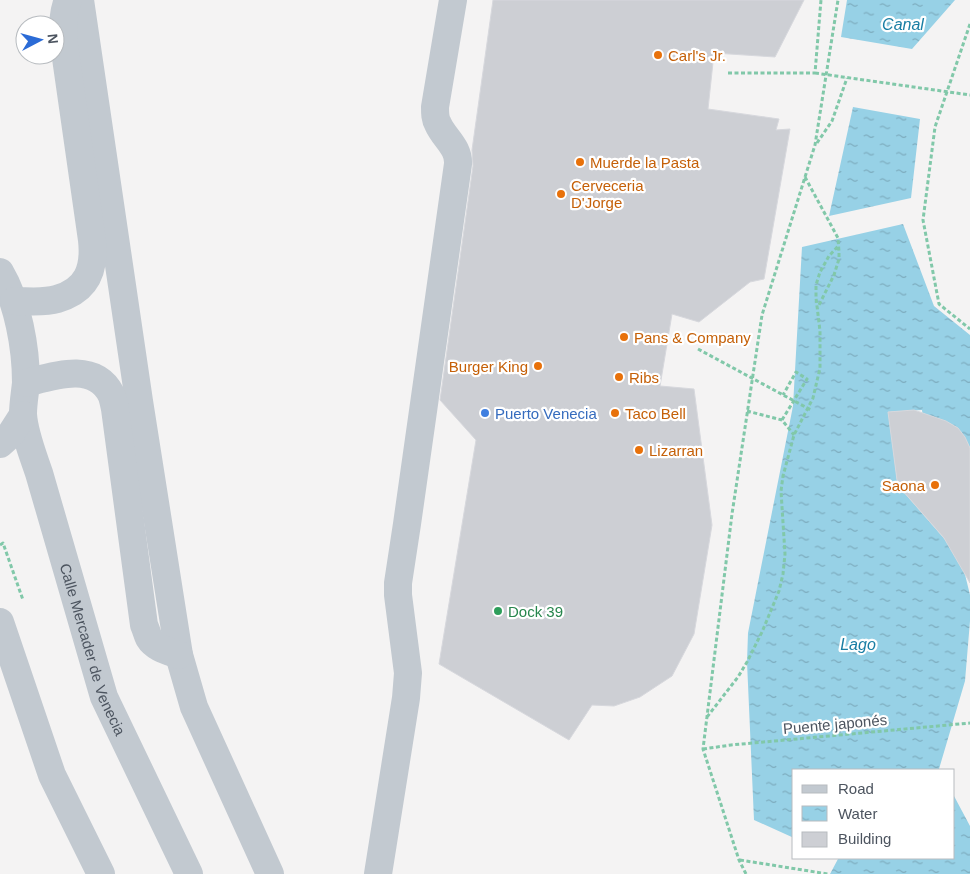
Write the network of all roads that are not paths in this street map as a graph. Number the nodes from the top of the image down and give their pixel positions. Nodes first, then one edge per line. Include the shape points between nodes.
1 (68, 0) edge
2 (80, 0) edge
3 (453, 0) edge
4 (0, 272) edge
5 (14, 301) junction
6 (26, 383) junction
7 (23, 415) junction
8 (0, 444) edge
9 (0, 622) edge
10 (179, 655) junction
11 (101, 874) edge
12 (189, 874) edge
13 (270, 874) edge
14 (378, 874) edge

1 - 5 street via 63,37 92,240 91,268 87,277 69,294 47,300
2 - 10 street
3 - 14 street via 435,107 438,124 455,149 458,164 398,583 408,673
4 - 5 street, Calle Mercader de Venecia
5 - 6 street, Calle Mercader de Venecia
6 - 7 street, Calle Mercader de Venecia
6 - 10 street via 69,373 84,374 105,384 112,395 144,625 155,644
7 - 8 street, Calle Mercader de Venecia
7 - 12 street, Calle Mercader de Venecia via 104,697
9 - 11 street via 52,775
10 - 13 street via 194,707

